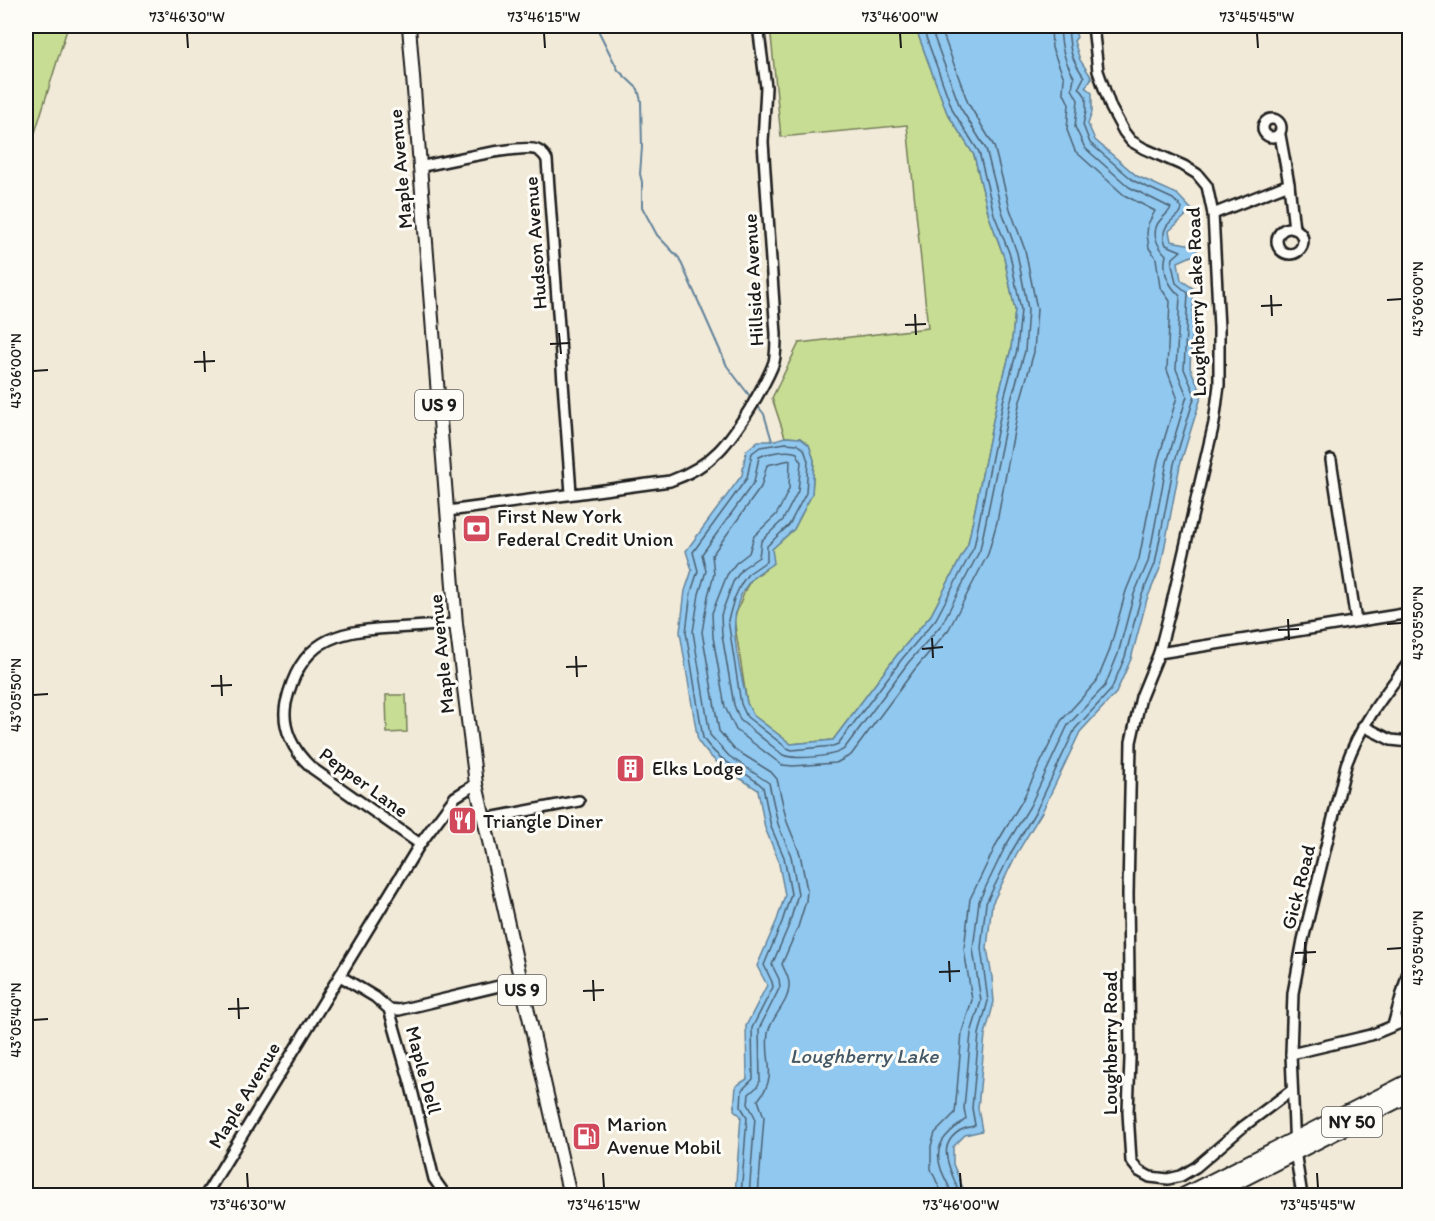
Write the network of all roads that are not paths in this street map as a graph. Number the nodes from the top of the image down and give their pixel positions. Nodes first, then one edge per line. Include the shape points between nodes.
1 (409, 26) edge
2 (759, 26) edge
3 (1093, 26) edge
4 (1280, 135) dead end
5 (419, 167) junction
6 (1289, 184) junction
7 (1213, 214) junction
8 (1294, 229) dead end
9 (1331, 460) dead end
10 (571, 493) junction
11 (448, 511) junction
12 (1410, 614) edge
13 (1356, 621) junction
14 (456, 624) junction
15 (1159, 653) junction
16 (1410, 662) edge
17 (1362, 726) junction
18 (1134, 728) joint
19 (1410, 742) edge
20 (476, 784) junction
21 (579, 801) dead end
22 (484, 819) junction
23 (420, 844) junction
24 (1410, 965) edge
25 (340, 976) junction
26 (520, 981) junction
27 (389, 1009) junction
28 (1410, 1019) edge
29 (1393, 1026) junction
30 (1291, 1054) junction
31 (1410, 1081) edge
32 (1292, 1090) junction
33 (1410, 1094) edge
34 (1295, 1145) junction
35 (205, 1196) edge
36 (446, 1196) edge
37 (570, 1196) edge
38 (1183, 1196) edge
39 (1209, 1196) edge
40 (1302, 1196) edge

1 - 5 main road, Maple Avenue / US 9
2 - 10 street, Hillside Avenue via 766,87 763,142 776,334 774,361 767,379 734,435 702,467 670,480
3 - 7 street, Loughberry Lake Road via 1101,82 1124,132 1131,141 1202,179
4 - 6 street
5 - 10 street, Hudson Avenue via 528,148 537,150 547,160
5 - 11 main road, Maple Avenue / US 9
6 - 7 street
6 - 8 street
7 - 15 street, Loughberry Lake Road via 1218,399
9 - 13 street
10 - 11 street, Hillside Avenue
11 - 14 main road, Maple Avenue / US 9
12 - 13 street
13 - 15 street
14 - 20 main road, Maple Avenue / US 9
14 - 23 street, Pepper Lane via 364,629 334,636 302,661 285,708 288,732 302,759
15 - 18 street, Loughberry Lake Road
16 - 17 street, Gick Road
17 - 19 street via 1391,740
17 - 30 street, Gick Road via 1346,765 1303,940 1293,993
18 - 32 street, Loughberry Road via 1128,894 1131,1161 1150,1178 1181,1176
20 - 22 main road, US 9
20 - 23 street, Maple Avenue via 455,797
21 - 22 street
22 - 26 main road, US 9
23 - 25 street, Maple Avenue
24 - 29 street
25 - 27 street, Maple Dell
25 - 35 street, Maple Avenue
26 - 27 street via 399,1010
26 - 37 main road, US 9
27 - 36 street, Maple Dell via 434,1179
28 - 29 street
29 - 30 street
30 - 32 street, Gick Road
31 - 34 highway, NY 50
32 - 34 street, Gick Road
33 - 34 highway, NY 50
34 - 38 highway, NY 50
34 - 39 highway, NY 50
34 - 40 street, Gick Road

